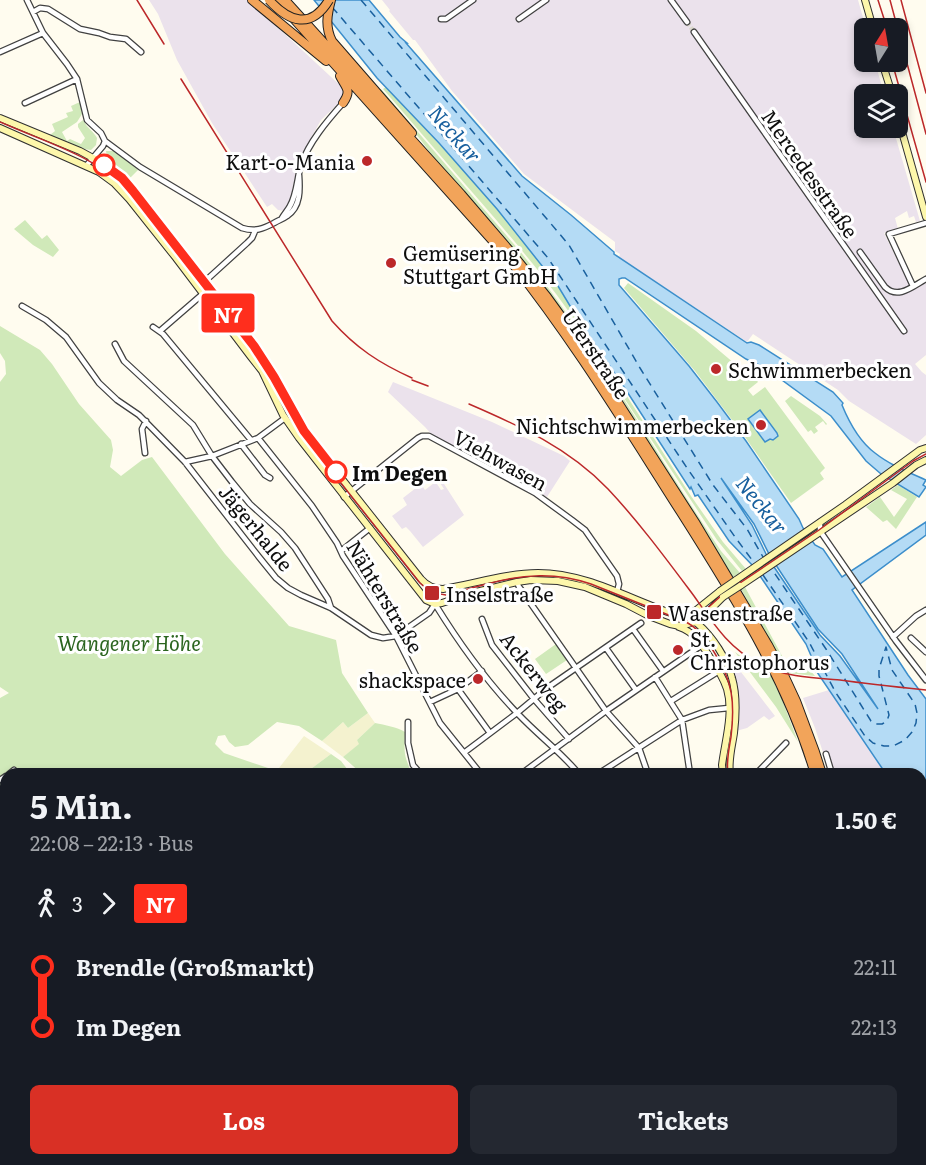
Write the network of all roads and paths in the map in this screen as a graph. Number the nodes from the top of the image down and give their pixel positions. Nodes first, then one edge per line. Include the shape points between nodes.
1 (27, 0) edge
2 (268, 0) edge
3 (277, 0) edge
4 (285, 0) edge
5 (330, 0) edge
6 (473, 0) edge
7 (546, 0) edge
8 (671, 0) edge
9 (865, 0) edge
10 (254, 2) edge
11 (33, 12) junction
12 (870, 18) edge
13 (441, 19) dead end
14 (519, 19) dead end
15 (687, 22) tunnel mouth
16 (694, 32) tunnel mouth
17 (43, 33) junction
18 (0, 52) edge
19 (141, 52) dead end
20 (340, 76) junction
21 (77, 79) junction
22 (25, 103) dead end
23 (343, 103) junction
24 (364, 103) junction
25 (0, 118) edge
26 (0, 128) edge
27 (904, 138) edge
28 (105, 141) junction
29 (423, 153) junction
30 (93, 158) junction
31 (86, 166) junction
32 (926, 217) edge
33 (926, 223) edge
34 (255, 231) junction
35 (860, 252) dead end
36 (926, 279) edge
37 (204, 282) junction
38 (913, 286) junction
39 (209, 288) junction
40 (200, 291) junction
41 (22, 306) dead end
42 (153, 327) dead end
43 (904, 331) dead end
44 (160, 332) junction
45 (115, 344) dead end
46 (606, 395) junction
47 (285, 418) junction
48 (146, 421) junction
49 (258, 438) junction
50 (251, 440) junction
51 (241, 444) junction
52 (924, 448) edge
53 (145, 453) dead end
54 (212, 456) junction
55 (926, 460) edge
56 (185, 462) junction
57 (270, 478) dead end
58 (351, 491) junction
59 (861, 494) junction
60 (344, 497) junction
61 (862, 504) junction
62 (820, 522) junction
63 (370, 528) junction
64 (820, 532) junction
65 (808, 536) junction
66 (341, 550) junction
67 (517, 582) junction
68 (438, 589) junction
69 (617, 592) junction
70 (722, 594) junction
71 (434, 606) junction
72 (331, 608) junction
73 (926, 610) edge
74 (695, 611) junction
75 (677, 614) junction
76 (707, 614) junction
77 (482, 619) dead end
78 (693, 622) junction
79 (640, 623) dead end
80 (676, 626) junction
81 (633, 629) junction
82 (693, 634) junction
83 (396, 636) junction
84 (708, 636) junction
85 (893, 637) junction
86 (911, 638) dead end
87 (702, 645) junction
88 (606, 648) junction
89 (926, 652) edge
90 (576, 668) junction
91 (482, 671) junction
92 (663, 671) junction
93 (719, 671) junction
94 (655, 677) junction
95 (926, 680) edge
96 (458, 689) junction
97 (636, 690) junction
98 (534, 699) junction
99 (670, 701) junction
100 (430, 702) junction
101 (729, 708) junction
102 (606, 711) junction
103 (517, 713) junction
104 (682, 720) junction
105 (408, 722) dead end
106 (490, 733) junction
107 (569, 739) junction
108 (786, 743) dead end
109 (639, 748) junction
110 (556, 749) junction
111 (465, 752) junction
112 (826, 754) dead end
113 (416, 768) edge
114 (477, 768) edge
115 (529, 768) edge
116 (573, 768) edge
117 (607, 768) edge
118 (646, 768) edge
119 (689, 768) edge
120 (722, 768) edge
121 (730, 768) edge
122 (762, 768) edge
123 (813, 768) edge
124 (820, 768) edge
125 (830, 768) edge

1 - 11 street
2 - 5 highway, bridge via 286,16 299,20 315,16
3 - 46 highway, Uferstraße via 508,259
4 - 29 highway, Uferstraße
5 - 29 highway via 327,29 332,41 404,123
6 - 13 street
7 - 14 street
8 - 15 street
9 - 12 street
10 - 20 highway
11 - 17 street
11 - 19 street via 48,9 80,29 126,39
16 - 43 street, Mercedesstraße
17 - 18 street
17 - 21 street
20 - 23 highway via 348,90
20 - 24 highway
21 - 22 street
21 - 28 street via 87,120
23 - 24 highway via 355,98
23 - 34 street via 304,158 290,208 280,220
24 - 46 highway via 509,267
25 - 30 street
26 - 31 street
27 - 32 street
28 - 30 street
28 - 34 street via 140,167 242,228
29 - 124 highway, Uferstraße via 548,297 621,405 768,645 796,702
30 - 31 street
30 - 37 street via 128,184
31 - 40 street via 122,190
33 - 38 street via 889,234
34 - 37 street
35 - 38 street via 887,290 899,293
36 - 38 street
37 - 39 street
37 - 40 street
39 - 40 street
39 - 58 street via 254,346 304,431
40 - 44 street
40 - 47 street via 262,371
41 - 48 street, Jägerhalde via 66,337 99,383
42 - 44 street
44 - 50 street
45 - 54 street via 124,361 193,425
46 - 123 highway, Uferstraße via 766,655 792,708
47 - 49 street
47 - 60 street
48 - 53 street via 142,429
48 - 56 street, Jägerhalde
49 - 50 street
49 - 66 street, Nähterstraße
50 - 51 street
51 - 54 street
51 - 57 street
52 - 59 street
54 - 56 street
54 - 72 street via 250,504 295,548
55 - 61 street
56 - 72 street, Jägerhalde via 276,578 288,588
58 - 60 street, Viehwasen
58 - 68 street via 421,579
58 - 69 street, Viehwasen via 418,438 429,436 535,494 585,530 617,576
59 - 61 street
59 - 62 street
60 - 63 street
61 - 64 street
62 - 64 street
62 - 65 street
63 - 66 street
63 - 71 street
64 - 65 street
64 - 85 street
65 - 70 street, bridge
66 - 83 street, Nähterstraße
67 - 71 street
67 - 80 street via 545,580 578,585
67 - 90 street
68 - 69 street via 544,573 574,576
68 - 71 street
69 - 75 street
70 - 74 street
70 - 76 street
71 - 83 street
71 - 91 street
72 - 83 street, Jägerhalde via 371,635
73 - 85 street
74 - 75 street
74 - 78 street
75 - 78 street
76 - 78 street
76 - 84 street
77 - 98 street, Ackerweg via 492,645
78 - 80 street
78 - 82 street
78 - 84 street
79 - 81 street
80 - 82 street
81 - 88 street
81 - 92 street
82 - 87 street
83 - 100 street, Nähterstraße
84 - 121 street via 733,681 734,732
85 - 95 street
86 - 89 street
87 - 92 street
87 - 93 street
88 - 90 street
88 - 97 street
90 - 98 street
90 - 102 street
91 - 96 street
91 - 103 street
92 - 94 street
93 - 99 street
93 - 101 street via 727,689
94 - 97 street
94 - 99 street
96 - 100 street
96 - 106 street
97 - 102 street
98 - 103 street
98 - 107 street, Ackerweg
99 - 104 street
100 - 111 street, Nähterstraße via 444,728
101 - 104 street via 709,710
101 - 120 street
102 - 107 street
102 - 109 street
103 - 106 street
103 - 110 street
104 - 109 street
104 - 119 street
105 - 113 street via 408,743
106 - 111 street
107 - 110 street
108 - 122 street
109 - 117 street
109 - 118 street
110 - 115 street
110 - 116 street
111 - 114 street, Nähterstraße
112 - 125 street

